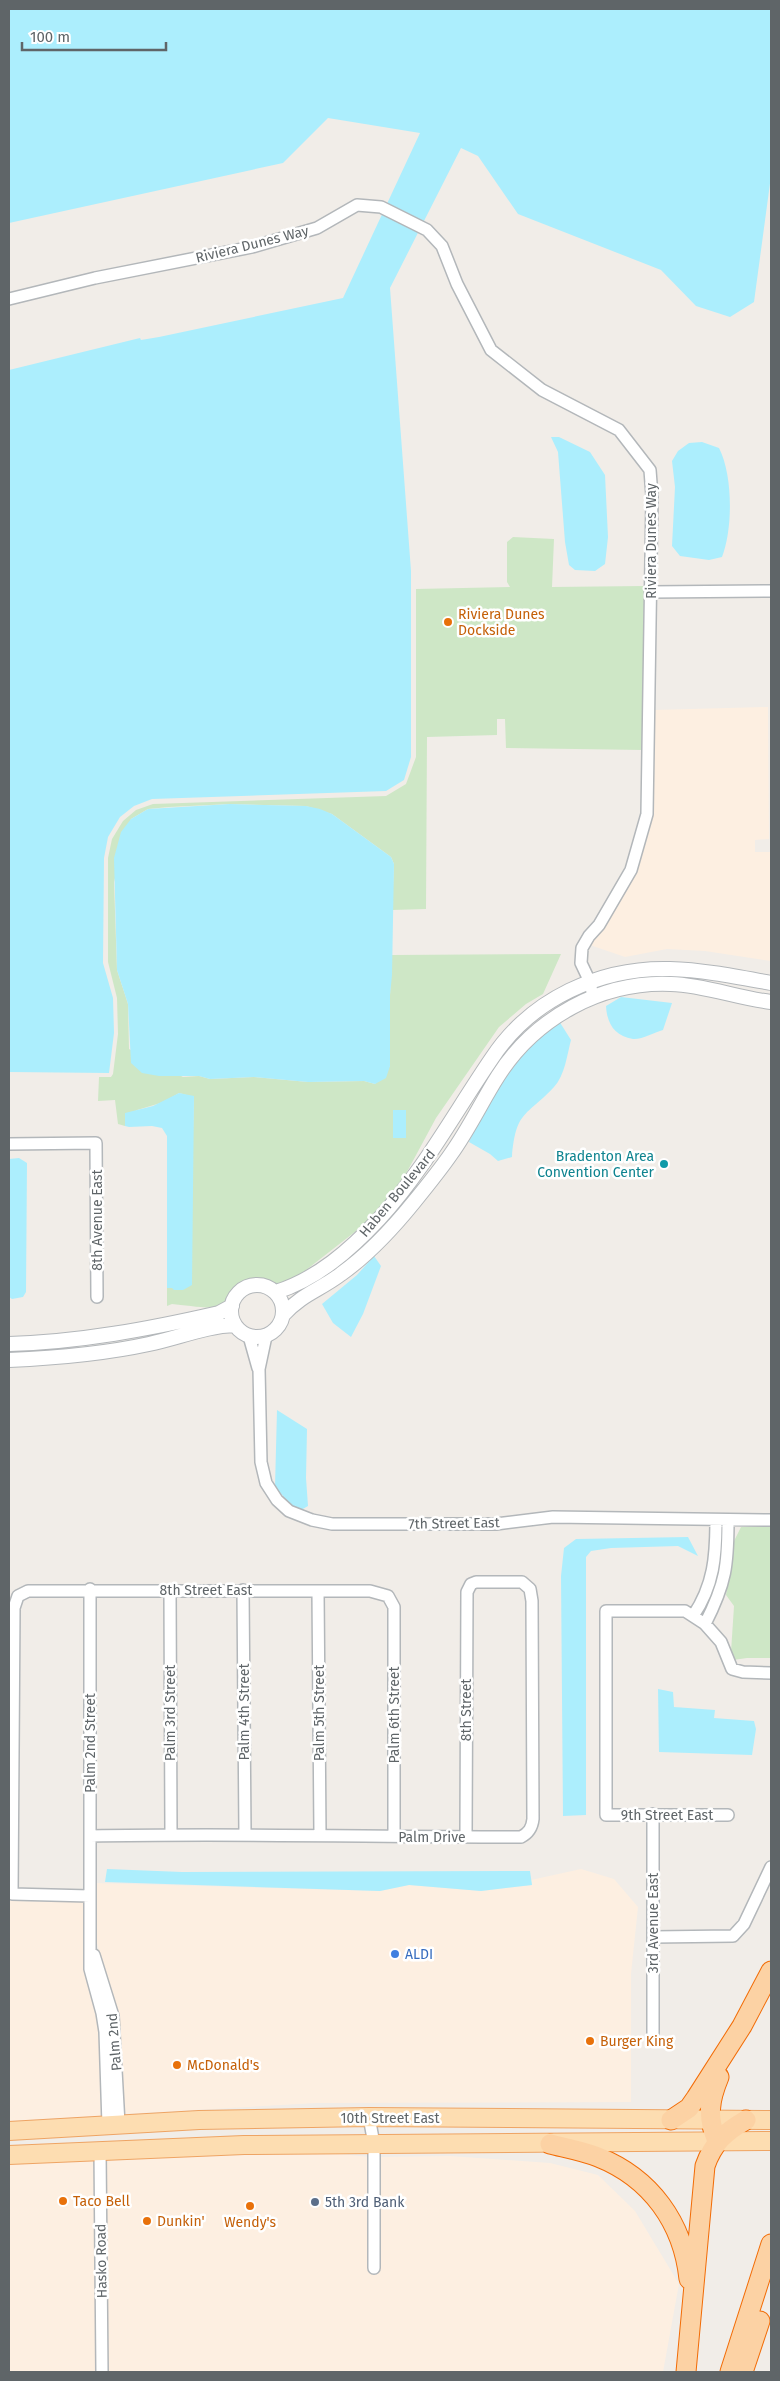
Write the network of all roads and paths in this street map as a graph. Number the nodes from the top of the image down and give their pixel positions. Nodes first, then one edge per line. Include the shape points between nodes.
1 (9, 299) edge
2 (771, 591) edge
3 (651, 592) junction
4 (590, 982) junction
5 (771, 983) edge
6 (593, 997) junction
7 (771, 1002) edge
8 (441, 1138) junction
9 (9, 1144) edge
10 (452, 1153) junction
11 (276, 1292) junction
12 (97, 1297) dead end
13 (232, 1306) junction
14 (283, 1315) junction
15 (235, 1325) junction
16 (249, 1336) junction
17 (266, 1336) junction
18 (9, 1344) edge
19 (9, 1360) edge
20 (259, 1370) junction
21 (722, 1520) junction
22 (771, 1520) edge
23 (716, 1560) junction
24 (728, 1561) junction
25 (90, 1589) junction
26 (530, 1589) joint
27 (170, 1590) junction
28 (244, 1590) junction
29 (318, 1591) junction
30 (707, 1593) junction
31 (388, 1596) joint
32 (718, 1598) junction
33 (693, 1616) junction
34 (705, 1624) junction
35 (771, 1672) edge
36 (653, 1814) junction
37 (728, 1815) dead end
38 (171, 1834) junction
39 (245, 1834) junction
40 (320, 1835) junction
41 (90, 1836) junction
42 (394, 1836) junction
43 (466, 1837) junction
44 (771, 1867) edge
45 (90, 1896) junction
46 (653, 1937) junction
47 (771, 1971) edge
48 (742, 2026) junction
49 (653, 2033) dead end
50 (369, 2117) junction
51 (199, 2120) junction
52 (671, 2120) junction
53 (711, 2120) junction
54 (746, 2120) junction
55 (771, 2120) edge
56 (114, 2125) junction
57 (9, 2131) edge
58 (717, 2141) junction
59 (771, 2141) edge
60 (374, 2144) junction
61 (550, 2144) junction
62 (9, 2145) edge
63 (100, 2150) junction
64 (9, 2155) edge
65 (771, 2244) edge
66 (374, 2268) dead end
67 (771, 2286) edge
68 (689, 2326) junction
69 (102, 2372) edge
70 (686, 2372) edge
71 (730, 2372) edge
72 (744, 2372) edge

1 - 3 street, Riviera Dunes Way via 95,278 252,247 317,228 357,204 381,207 427,230 442,246 457,284 491,350 542,390 619,430 650,470
2 - 3 street
3 - 4 street, Riviera Dunes Way via 647,814 631,870 582,948 581,964
4 - 5 street, Haben Boulevard via 627,972 670,969
4 - 6 street
4 - 8 street, Haben Boulevard via 554,998 517,1027 491,1058
6 - 7 street, Haben Boulevard via 618,989 671,984
6 - 10 street, Haben Boulevard via 554,1017 519,1048 499,1074
8 - 10 street, Haben Boulevard
8 - 11 street, Haben Boulevard via 401,1193 360,1238 299,1285
9 - 12 street, 8th Avenue East via 96,1143
10 - 14 street, Haben Boulevard via 368,1252 341,1274 295,1301
11 - 13 street via 254,1285 239,1292
11 - 14 street
13 - 15 street
13 - 18 street via 219,1313 110,1336
14 - 17 street via 278,1328
15 - 16 street
15 - 19 street via 115,1351
16 - 17 street
16 - 20 street, 7th Street East
17 - 20 street, 7th Street East
20 - 21 street, 7th Street East via 261,1462 266,1483 289,1511 312,1520 332,1524 496,1524 553,1516
21 - 22 street, 7th Street East
21 - 23 street
21 - 24 street
23 - 24 street
23 - 30 street
24 - 32 street
25 - 27 street, 8th Street East
25 - 41 street, Palm 2nd Street
25 - 45 street, 8th Street East via 22,1592 14,1608 12,1894
26 - 43 street, Palm Drive via 532,1826 521,1837
26 - 43 street, 8th Street via 522,1582 476,1582 471,1584 468,1592
27 - 28 street, 8th Street East
27 - 38 street, Palm 3rd Street
28 - 29 street, 8th Street East
28 - 39 street, Palm 4th Street
29 - 31 street, 8th Street East via 370,1591
29 - 40 street, Palm 5th Street
30 - 32 street
30 - 33 street
31 - 42 street, Palm 6th Street via 394,1606
32 - 34 street
33 - 34 street
33 - 36 street, 9th Street East via 685,1611 606,1611 606,1815
34 - 35 street via 720,1642 732,1669
36 - 37 street, 9th Street East
36 - 46 street, 3rd Avenue East
38 - 39 street, Palm Drive
38 - 41 street, Palm Drive
39 - 40 street, Palm Drive
40 - 42 street, Palm Drive
41 - 45 street, Palm 2nd Street
42 - 43 street, Palm Drive
44 - 46 street via 744,1924 733,1936
45 - 56 street, Palm 2nd via 89,1934 113,2016
46 - 49 street, 3rd Avenue East
47 - 48 highway
48 - 52 highway via 689,2108
48 - 53 highway via 710,2100
50 - 51 main road, 10th Street East
50 - 52 main road, 10th Street East
50 - 60 street
51 - 56 main road, 10th Street East
51 - 63 main road via 123,2136
52 - 53 main road, 10th Street East
53 - 54 main road, 10th Street East
53 - 58 highway
54 - 55 main road, 10th Street East
54 - 58 highway via 729,2129
56 - 57 main road, 10th Street East
56 - 62 main road via 103,2135 88,2139
58 - 59 main road, 10th Street East
58 - 61 main road, 10th Street East
58 - 68 highway via 705,2166 695,2294
60 - 61 main road, 10th Street East
60 - 63 main road, 10th Street East
60 - 66 street
61 - 68 highway via 597,2156 642,2182 658,2198 677,2230 686,2257
63 - 64 main road, 10th Street East
63 - 69 street, Hasko Road
65 - 71 highway
67 - 72 highway
68 - 70 highway

